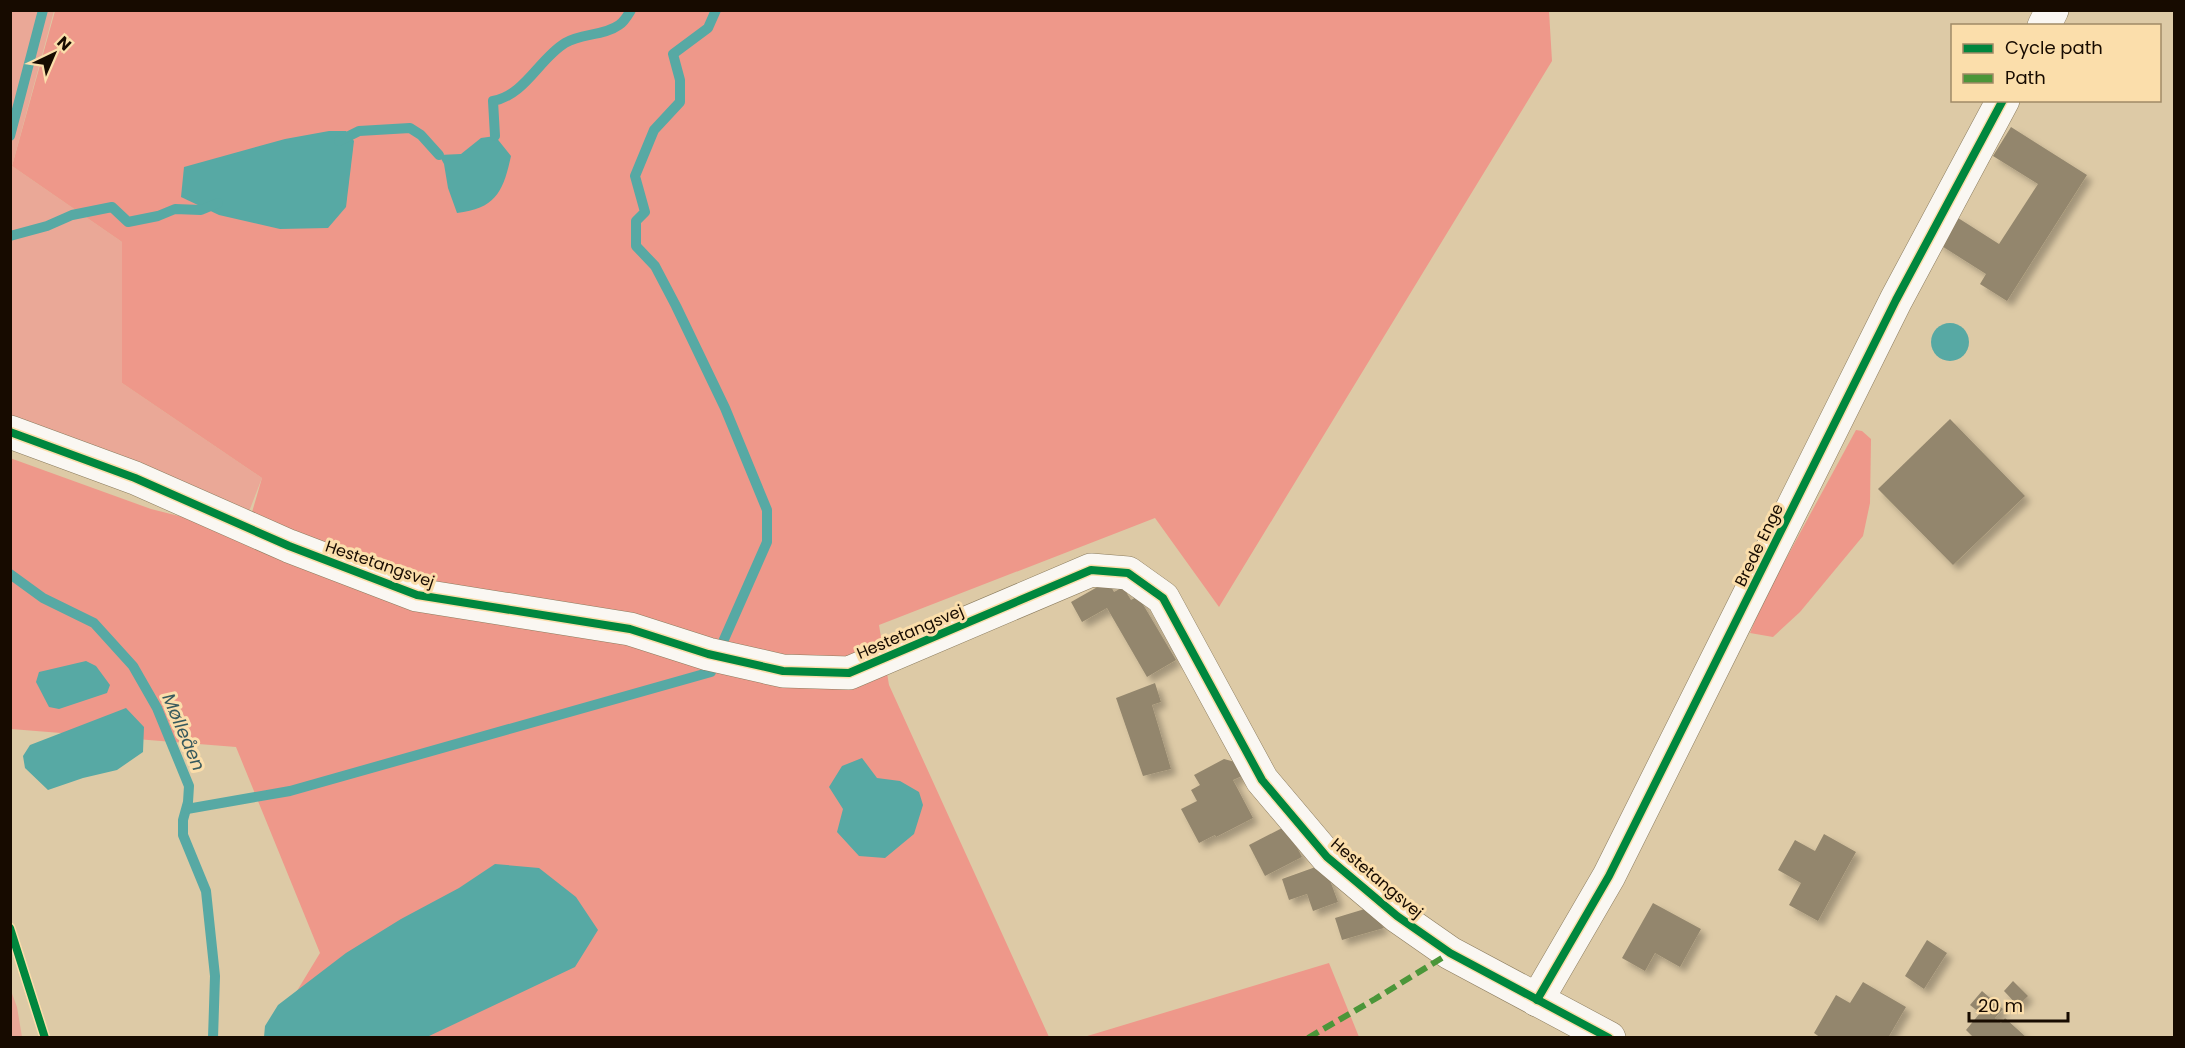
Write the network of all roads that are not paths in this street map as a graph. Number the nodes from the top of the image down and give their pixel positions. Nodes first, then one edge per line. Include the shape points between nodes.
1 (2052, 10) edge
2 (2045, 24) edge
3 (2002, 102) edge
4 (10, 432) edge
5 (1538, 1000) junction
6 (1609, 1038) edge

1 - 2 street
3 - 5 street, Brede Enge via 1896,300 1609,876
4 - 5 street, Hestetangsvej via 135,478 289,546 417,595 630,629 708,654 783,671 849,673 1091,570 1128,573 1162,598 1262,780 1327,857 1397,916 1450,953
5 - 6 street, Hestetangsvej

